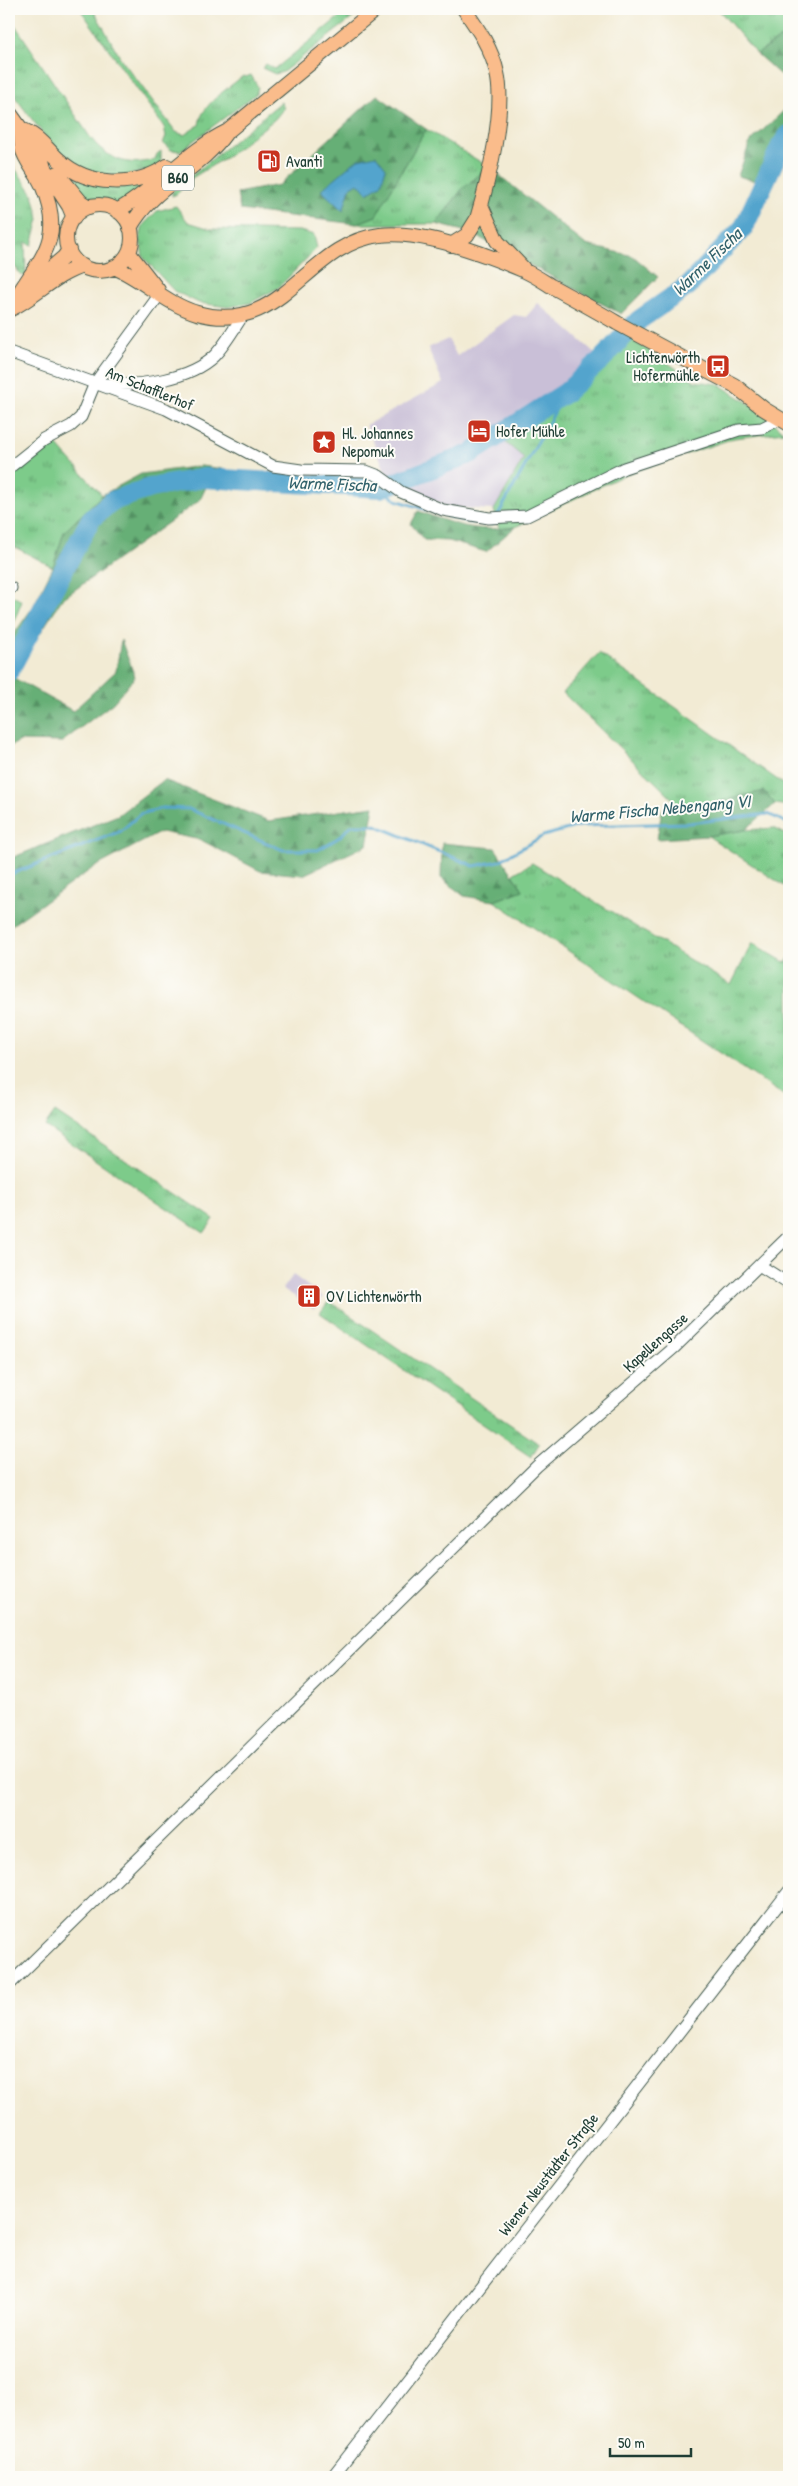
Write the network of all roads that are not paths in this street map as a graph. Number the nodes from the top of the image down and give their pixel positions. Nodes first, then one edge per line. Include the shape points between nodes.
1 (376, 9) edge
2 (464, 9) edge
3 (9, 112) edge
4 (21, 129) junction
5 (228, 130) junction
6 (198, 149) junction
7 (41, 157) junction
8 (481, 205) junction
9 (89, 207) junction
10 (118, 211) junction
11 (74, 218) junction
12 (130, 228) junction
13 (451, 245) junction
14 (69, 250) junction
15 (129, 253) junction
16 (83, 266) junction
17 (114, 267) junction
18 (526, 271) junction
19 (160, 294) junction
20 (9, 310) edge
21 (243, 315) junction
22 (9, 352) edge
23 (95, 384) junction
24 (785, 422) edge
25 (9, 468) edge
26 (789, 1236) edge
27 (759, 1265) junction
28 (789, 1284) edge
29 (789, 1891) edge
30 (9, 1985) edge
31 (332, 2477) edge

1 - 5 main road, B60
2 - 8 main road via 482,35 498,74 499,112
3 - 4 main road
4 - 6 main road via 38,138 69,168 105,181 140,180
4 - 7 main road
4 - 20 main road via 22,150 39,176 49,201 52,228 48,248 38,268 20,288
5 - 6 main road, B60
5 - 12 main road, B60 via 209,153 140,212
6 - 10 main road, B60
7 - 9 main road
7 - 11 main road via 44,168
8 - 13 main road via 467,235
8 - 18 main road via 497,241
9 - 10 main road via 108,206
9 - 11 main road
10 - 12 main road
11 - 14 main road via 67,234
12 - 15 main road via 132,244
13 - 18 main road
13 - 21 main road via 401,235 379,235 359,240 338,250 266,307
14 - 16 main road
14 - 20 main road via 22,293
15 - 17 main road
15 - 19 main road
16 - 17 main road via 104,271
16 - 20 main road via 68,271 28,301
17 - 19 main road
18 - 24 main road via 734,385
19 - 21 main road via 196,313 219,317
19 - 23 street
21 - 23 street via 213,357 187,372 154,382
22 - 23 street, Am Schafflerhof
23 - 24 street, Am Schafflerhof via 166,409 273,466 366,472 443,510 495,518 527,516 624,468 738,430
23 - 25 street via 80,417 71,426 44,440
26 - 27 street, Kapellengasse
27 - 28 street
27 - 30 street, Kapellengasse via 676,1347 537,1466
29 - 31 street, Wiener Neustädter Straße

